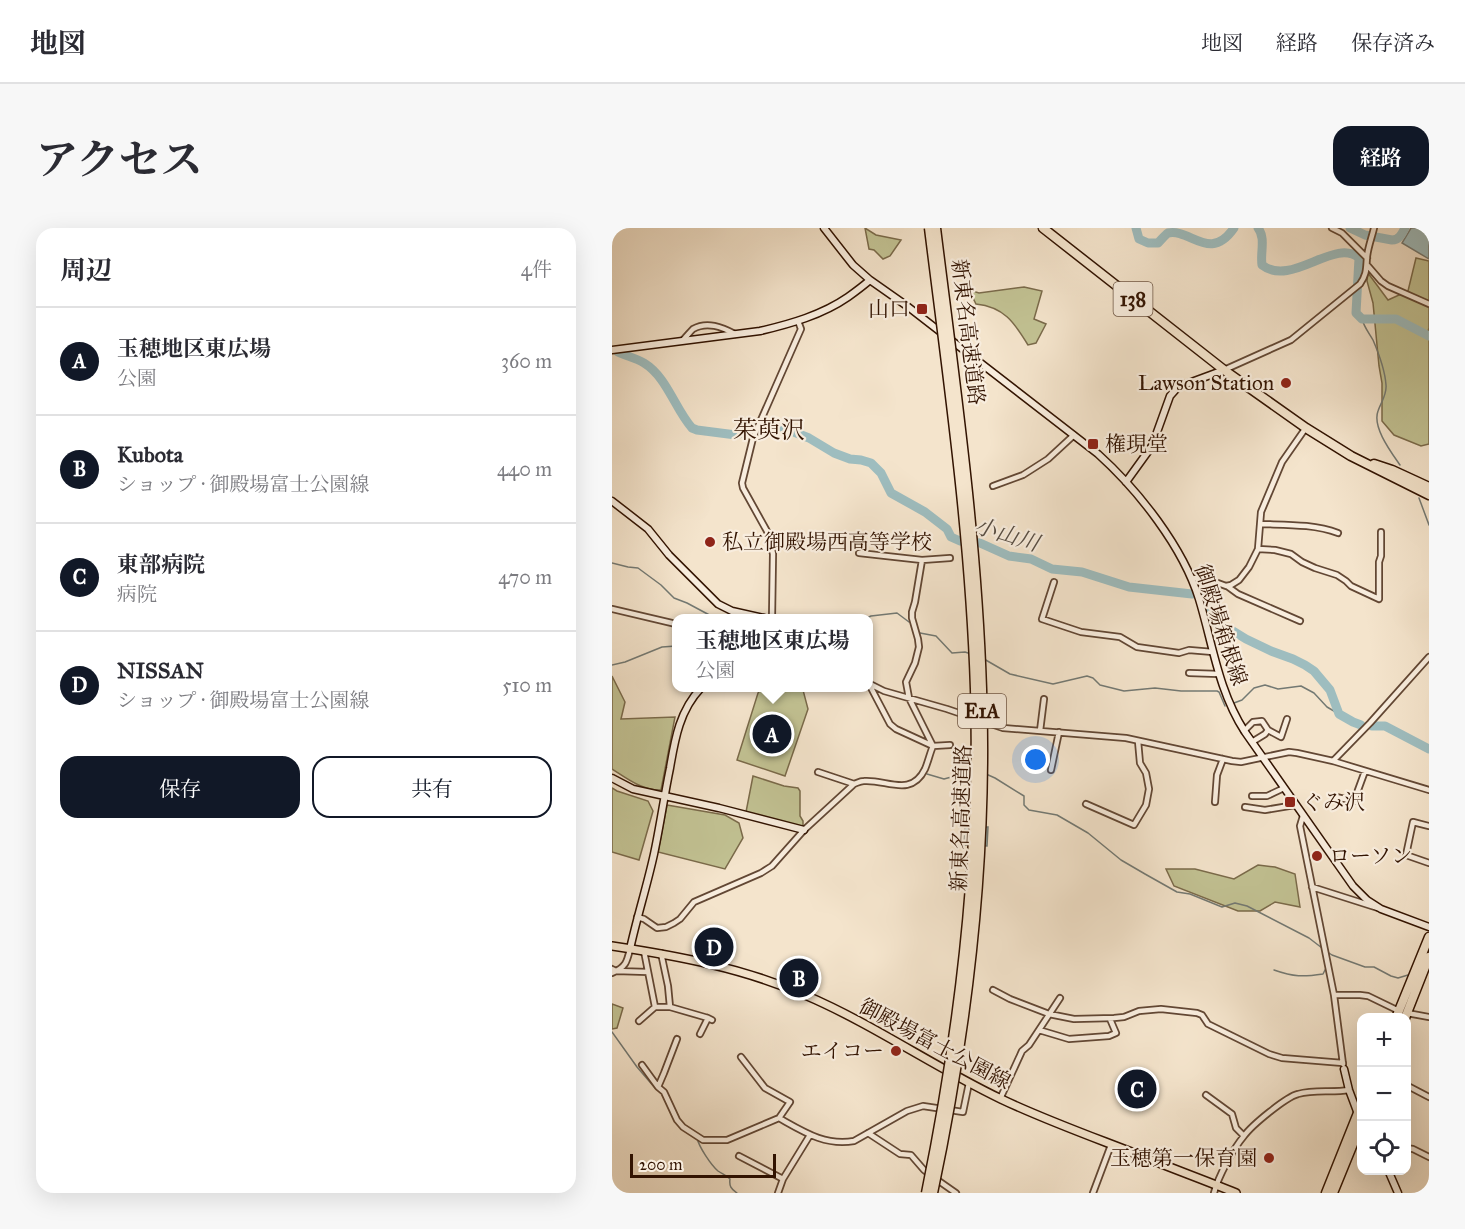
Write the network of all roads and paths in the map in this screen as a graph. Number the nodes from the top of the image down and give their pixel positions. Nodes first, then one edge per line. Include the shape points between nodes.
1 (824, 228) edge
2 (929, 228) edge
3 (936, 228) edge
4 (1042, 228) edge
5 (1332, 228) edge
6 (1373, 231) edge
7 (1367, 258) junction
8 (1368, 266) junction
9 (870, 280) junction
10 (1429, 304) edge
11 (798, 321) junction
12 (735, 334) junction
13 (683, 340) junction
14 (612, 350) edge
15 (1224, 370) junction
16 (1306, 428) junction
17 (1074, 435) junction
18 (1351, 456) junction
19 (1126, 482) junction
20 (993, 486) dead end
21 (1429, 487) edge
22 (1429, 495) edge
23 (612, 501) edge
24 (1260, 524) junction
25 (1381, 532) dead end
26 (1338, 533) dead end
27 (1258, 549) junction
28 (859, 553) dead end
29 (950, 558) dead end
30 (922, 560) junction
31 (1192, 578) junction
32 (1054, 582) dead end
33 (1227, 586) junction
34 (612, 609) edge
35 (746, 614) edge
36 (772, 614) edge
37 (1300, 621) dead end
38 (672, 623) edge
39 (1213, 652) junction
40 (1429, 657) edge
41 (1189, 673) dead end
42 (1219, 674) junction
43 (873, 686) edge
44 (697, 692) edge
45 (872, 692) edge
46 (909, 698) junction
47 (1044, 699) dead end
48 (1287, 719) dead end
49 (1268, 730) junction
50 (1040, 731) junction
51 (1244, 731) junction
52 (1059, 732) junction
53 (1138, 741) junction
54 (1252, 742) junction
55 (950, 745) dead end
56 (933, 746) junction
57 (1263, 758) junction
58 (1223, 759) junction
59 (1333, 761) junction
60 (1051, 770) dead end
61 (1365, 771) junction
62 (818, 772) dead end
63 (612, 778) edge
64 (854, 784) junction
65 (1284, 788) junction
66 (1429, 790) edge
67 (664, 796) junction
68 (1252, 796) dead end
69 (1336, 797) dead end
70 (1215, 802) dead end
71 (1086, 804) dead end
72 (1295, 804) junction
73 (1245, 807) dead end
74 (1303, 816) junction
75 (1429, 826) edge
76 (804, 830) junction
77 (1429, 863) edge
78 (1312, 887) junction
79 (1381, 909) junction
80 (637, 917) junction
81 (1429, 927) edge
82 (1429, 937) edge
83 (612, 946) edge
84 (630, 949) junction
85 (644, 951) junction
86 (661, 953) junction
87 (1429, 957) edge
88 (613, 971) edge
89 (648, 972) junction
90 (993, 990) dead end
91 (1334, 995) junction
92 (1060, 998) dead end
93 (655, 1007) junction
94 (670, 1007) junction
95 (1398, 1013) edge
96 (1402, 1013) edge
97 (1402, 1013) edge
98 (1049, 1014) junction
99 (1411, 1016) edge
100 (1429, 1017) edge
101 (1110, 1018) junction
102 (639, 1021) dead end
103 (1039, 1030) junction
104 (700, 1034) dead end
105 (677, 1039) dead end
106 (741, 1057) dead end
107 (642, 1065) dead end
108 (1343, 1066) junction
109 (969, 1083) junction
110 (658, 1087) junction
111 (1411, 1087) edge
112 (1348, 1090) junction
113 (1206, 1095) dead end
114 (1429, 1097) edge
115 (1000, 1099) junction
116 (1357, 1111) edge
117 (779, 1118) junction
118 (1361, 1121) edge
119 (1361, 1121) edge
120 (868, 1133) junction
121 (810, 1135) junction
122 (1244, 1136) junction
123 (1111, 1145) junction
124 (1411, 1149) edge
125 (739, 1156) dead end
126 (1429, 1157) edge
127 (1390, 1175) edge
128 (783, 1179) junction
129 (1215, 1189) edge
130 (778, 1193) edge
131 (926, 1193) edge
132 (933, 1193) edge
133 (956, 1193) edge
134 (1093, 1193) edge
135 (1236, 1193) edge
136 (1326, 1193) edge
137 (1333, 1193) edge
138 (1398, 1193) edge

1 - 9 street, 御殿場箱根線
2 - 131 highway, 新東名高速道路 / E1A, bridge via 967,551 975,691 975,791 959,998
3 - 132 highway, 新東名高速道路 / E1A, bridge via 973,539 982,691 982,789 976,908 961,1040
4 - 15 highway, 138
5 - 7 street
6 - 7 street
7 - 8 street
8 - 10 street via 1388,286
8 - 15 street via 1360,284 1291,340
9 - 11 street via 847,298
9 - 17 street, 御殿場箱根線
11 - 12 street
11 - 36 street via 801,329 753,438 742,483 768,533 773,554
12 - 13 street
12 - 13 street via 708,325 694,329
13 - 14 street
15 - 16 highway, 138
15 - 19 street via 1178,387 1170,396 1152,446
16 - 18 highway, 138
16 - 24 street via 1282,462 1261,512
17 - 19 street, 御殿場箱根線
17 - 20 street via 1023,475
18 - 21 highway, 138
18 - 22 highway, 138
19 - 31 street, 御殿場箱根線 via 1168,536
23 - 35 street via 648,529 718,604
24 - 26 street
24 - 27 street
25 - 27 street via 1379,599 1291,554
27 - 33 street via 1239,580
28 - 30 street
29 - 30 street
30 - 46 street via 912,612 919,647 906,682
31 - 33 street
31 - 39 street, 御殿場箱根線
32 - 39 street via 1042,619 1081,632 1120,637 1137,646 1179,653
33 - 37 street
34 - 38 street
39 - 42 street, 御殿場箱根線
40 - 59 street
41 - 42 street
42 - 51 street, 御殿場箱根線
43 - 46 street
44 - 67 street via 680,720
45 - 56 street via 890,724
46 - 50 street via 1003,728
46 - 56 street
47 - 50 street
48 - 49 street via 1281,737
49 - 51 street via 1262,721 1253,722
49 - 54 street
50 - 52 street
51 - 54 street, 御殿場箱根線
52 - 53 street
52 - 60 street
53 - 58 street
53 - 71 street via 1149,789 1146,805 1134,825
54 - 57 street, 御殿場箱根線
55 - 56 street
56 - 64 street via 925,770 908,785 864,781
57 - 58 street via 1241,762
57 - 59 street via 1297,753
57 - 65 street, 御殿場箱根線
58 - 70 street
59 - 61 street
61 - 66 street
61 - 69 street via 1354,801
62 - 64 street
63 - 67 street via 633,789
64 - 76 street
65 - 68 street via 1267,796
65 - 72 street, 御殿場箱根線
67 - 76 street
67 - 80 street via 654,855
72 - 73 street via 1265,810
72 - 74 street, 御殿場箱根線
74 - 78 street via 1300,826
74 - 79 street, 御殿場箱根線 via 1353,886
75 - 77 street via 1413,822 1406,855
76 - 80 street via 772,867 693,902 674,923 657,928
78 - 79 street
78 - 91 street
79 - 81 street, 御殿場箱根線
80 - 84 street
82 - 96 highway
83 - 84 main road, 御殿場富士公園線
84 - 85 main road, 御殿場富士公園線
84 - 88 street via 627,962
85 - 86 main road, 御殿場富士公園線
85 - 89 street
86 - 94 street
86 - 109 main road, 御殿場富士公園線 via 742,972 803,994
87 - 97 highway
88 - 89 street
89 - 93 street
90 - 98 street
91 - 95 street via 1368,996
91 - 108 street
92 - 98 street
93 - 94 street
93 - 102 street
94 - 104 street via 710,1019
98 - 101 street via 1074,1019
98 - 103 street
99 - 100 street
101 - 103 street via 1116,1034 1109,1036 1069,1039
101 - 108 street via 1153,1009 1197,1013 1208,1024 1269,1054
103 - 115 street via 1022,1051
105 - 110 street
106 - 117 street via 765,1088 790,1102
107 - 110 street
108 - 112 street
109 - 115 main road, 御殿場富士公園線
109 - 120 street via 963,1113 923,1106
110 - 117 street via 677,1120 703,1140 727,1140
111 - 114 street
112 - 116 street
112 - 122 street via 1307,1092 1287,1098
113 - 122 street via 1232,1114 1236,1128
115 - 123 main road, 御殿場富士公園線
117 - 121 street
118 - 136 highway
119 - 137 highway
120 - 121 street via 845,1143
120 - 133 street via 900,1154 911,1155 924,1170
121 - 128 street
122 - 129 street
123 - 129 main road, 御殿場富士公園線
123 - 134 street
124 - 126 street
125 - 128 street
127 - 138 street
128 - 130 street
129 - 135 main road, 御殿場富士公園線

